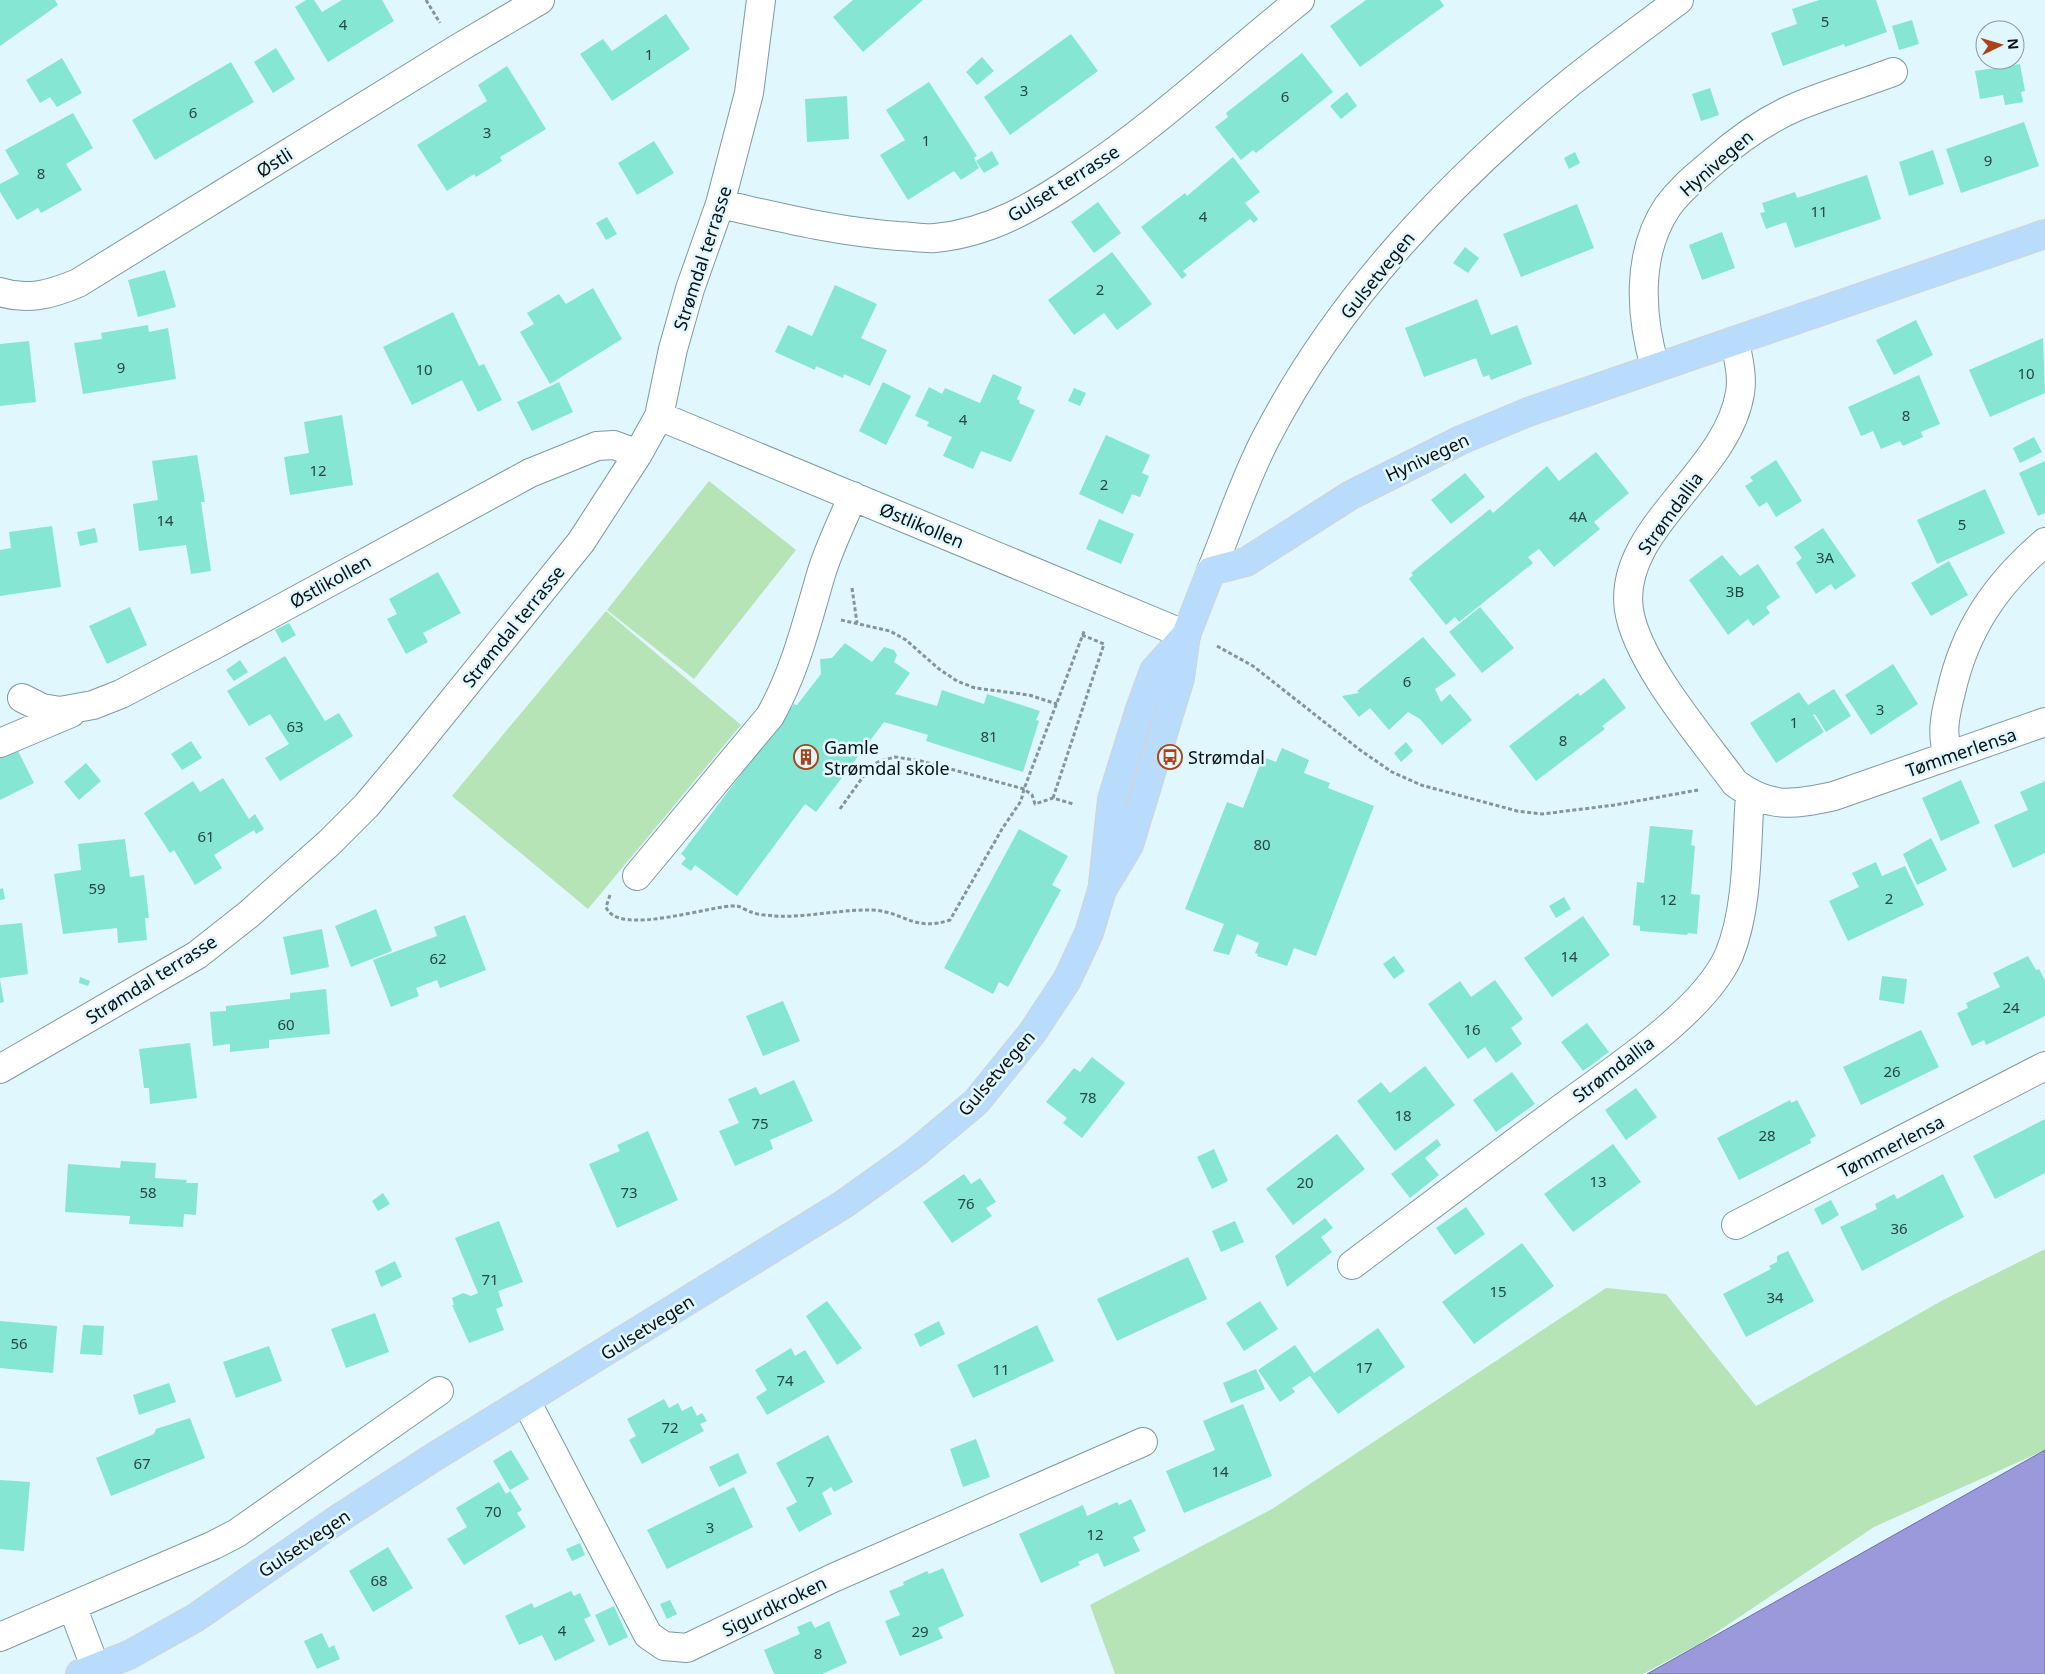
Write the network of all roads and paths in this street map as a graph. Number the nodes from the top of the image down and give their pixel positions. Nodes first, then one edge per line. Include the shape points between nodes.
1 (540, 0) edge
2 (761, 0) edge
3 (1300, 0) edge
4 (1679, 0) edge
5 (1893, 72) dead end
6 (720, 204) junction
7 (2045, 234) edge
8 (0, 292) edge
9 (1735, 341) junction
10 (1656, 367) junction
11 (659, 416) junction
12 (638, 454) junction
13 (853, 496) junction
14 (2045, 542) edge
15 (1211, 571) junction
16 (1096, 598) junction
17 (834, 618) dead end
18 (1082, 635) junction
19 (1186, 635) junction
20 (22, 698) dead end
21 (1056, 704) junction
22 (77, 710) junction
23 (2045, 722) edge
24 (0, 743) edge
25 (1948, 756) junction
26 (1024, 789) junction
27 (1742, 789) junction
28 (1053, 798) junction
29 (1072, 804) dead end
30 (840, 809) dead end
31 (637, 876) joint
32 (2045, 1066) edge
33 (0, 1070) edge
34 (1736, 1226) dead end
35 (1352, 1265) dead end
36 (439, 1392) dead end
37 (526, 1400) junction
38 (1143, 1442) dead end
39 (72, 1606) junction
40 (0, 1637) edge
41 (88, 1671) edge

1 - 8 street, Østli via 78,283 56,293 33,297
2 - 6 street, Strømdal terrasse via 749,93
3 - 6 street, Gulset terrasse via 1167,113 1082,174 1041,202 971,232 934,238 874,234 819,226
4 - 15 street, Gulsetvegen via 1571,82 1517,128 1419,222 1378,270 1301,376 1265,440
5 - 10 street, Hynivegen via 1796,107 1760,125 1695,177 1668,206 1654,231 1644,284 1645,319
6 - 11 street, Strømdal terrasse via 690,289
7 - 9 main road, Hynivegen
9 - 10 main road, Hynivegen
9 - 27 street, Strømdallia via 1740,392 1734,418 1724,441 1641,549 1631,572 1628,594 1629,612 1664,686
10 - 15 main road, Hynivegen via 1528,412 1461,440 1351,495 1246,562
11 - 12 street, Strømdal terrasse
11 - 13 street, Østlikollen
12 - 22 street, Østlikollen via 614,445 597,446 560,459 402,540 121,694
12 - 33 street, Strømdal terrasse via 581,542 402,763 329,844 197,955
13 - 16 street, Østlikollen
13 - 31 street via 822,570 812,612 782,696 770,716
14 - 25 street via 1999,589 1965,643 1943,724
15 - 19 main road, Gulsetvegen
16 - 18 path
16 - 19 street, Østlikollen
17 - 21 path via 890,632 906,640 945,673 975,688 1029,695
18 - 21 path
18 - 28 path via 1104,644
19 - 27 path via 1226,650 1254,666 1392,772 1421,785 1480,802 1542,814
19 - 37 main road, Gulsetvegen via 1180,678 1129,845 1102,890 1089,933 1067,980 1032,1033 976,1102 914,1154 844,1204
20 - 22 street, Østlikollen via 60,712
21 - 26 path
22 - 24 street
23 - 25 street, Tømmerlensa
25 - 27 street, Tømmerlensa via 1834,796 1807,802 1786,804 1766,801
26 - 28 path via 1032,795 1035,804
26 - 30 path via 895,757 870,767
26 - 31 path via 1021,801 950,920 934,926 876,910 774,916 753,913 738,906 663,918 629,918 608,912 607,897
27 - 35 street, Strømdallia via 1743,895 1738,926 1729,954 1701,997 1649,1042
28 - 29 path
32 - 34 street, Tømmerlensa
36 - 39 street via 237,1533
37 - 38 street, Sigurdkroken via 648,1634 664,1646 687,1648 833,1578
37 - 41 main road, Gulsetvegen via 338,1519 195,1618 158,1640
39 - 40 street
39 - 41 street, Gulsetvegen

